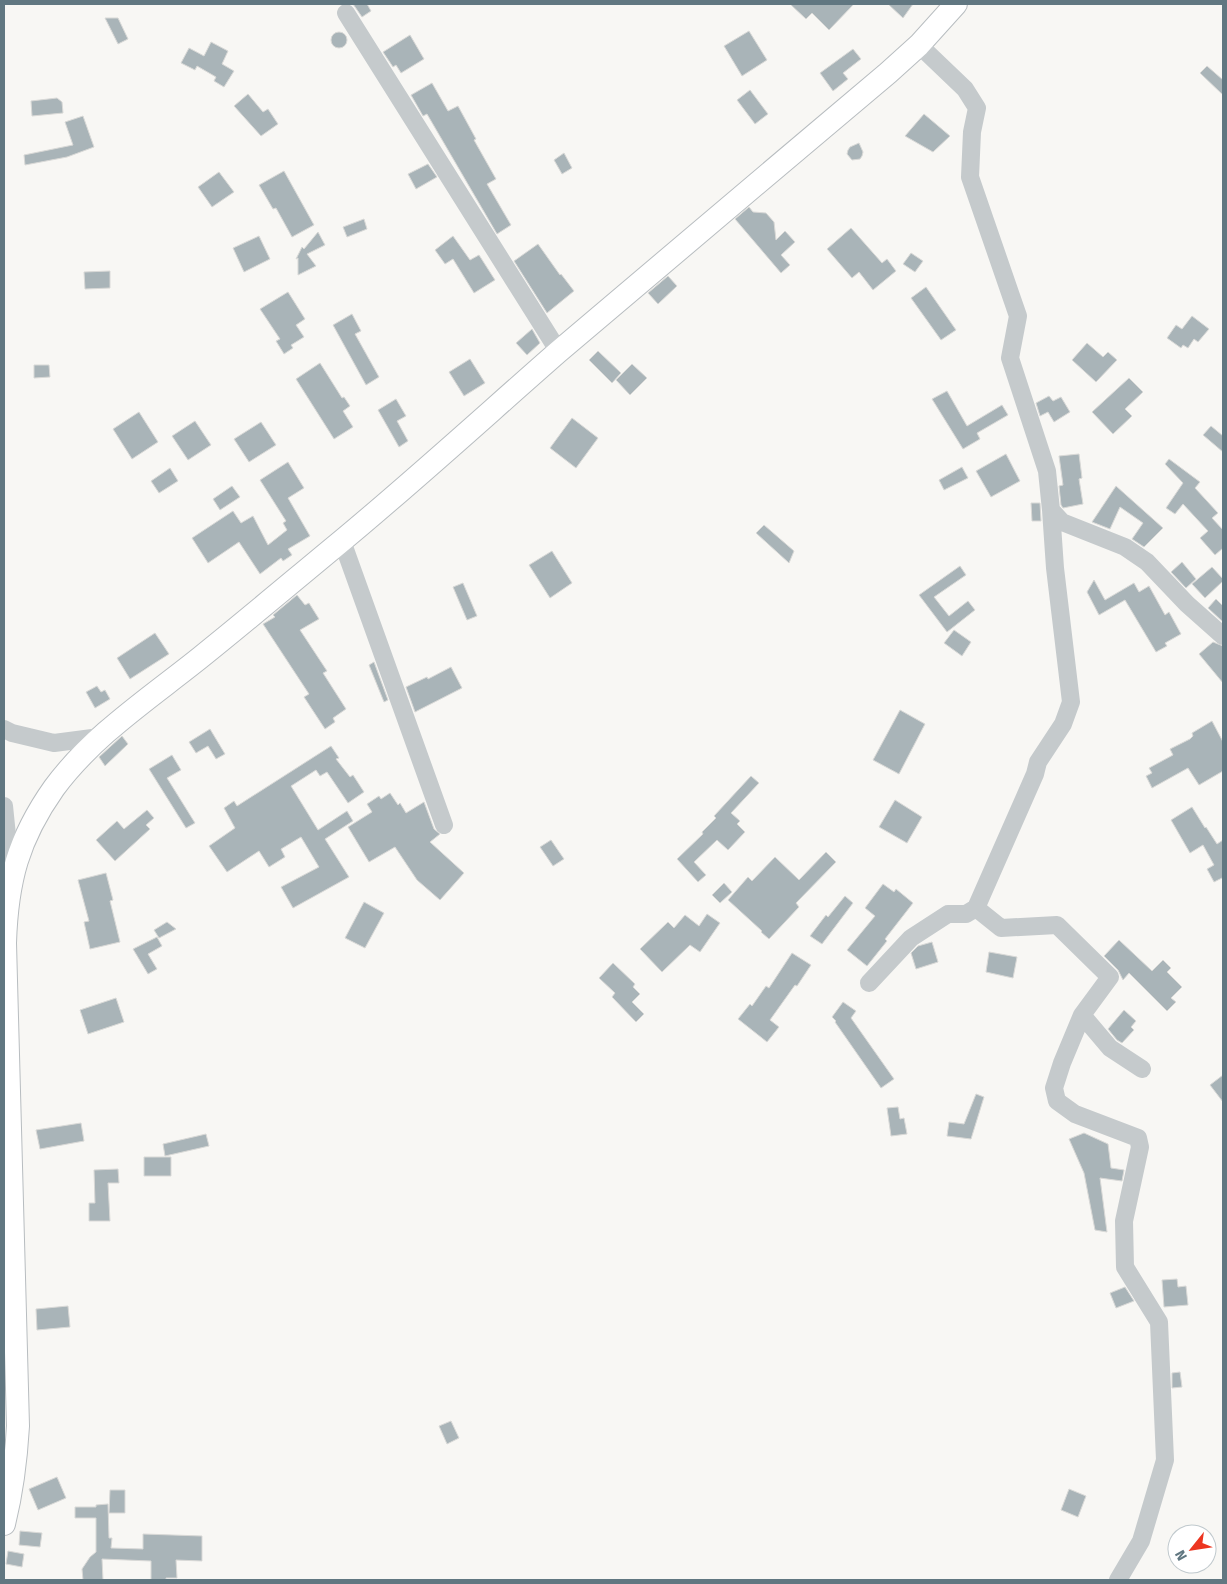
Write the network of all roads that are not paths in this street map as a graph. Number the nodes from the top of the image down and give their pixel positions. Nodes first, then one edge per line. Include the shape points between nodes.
1 (956, 4) edge
2 (346, 13) dead end
3 (919, 45) junction
4 (559, 352) junction
5 (1050, 510) junction
6 (342, 540) junction
7 (1223, 636) edge
8 (4, 729) edge
9 (100, 737) junction
10 (4, 806) edge
11 (444, 825) dead end
12 (11, 878) junction
13 (976, 908) junction
14 (870, 983) dead end
15 (1082, 1015) junction
16 (1142, 1069) dead end
17 (4, 1524) edge
18 (1118, 1580) edge

1 - 3 main road
2 - 4 street
3 - 4 main road
3 - 5 street via 965,89 977,108 972,132 970,177 1018,316 1010,358 1046,471
4 - 6 main road
5 - 7 street via 1062,522 1125,547 1147,562
5 - 13 street via 1071,702 1063,724 1038,762
6 - 9 main road
6 - 11 street
8 - 9 street via 54,743
9 - 12 main road via 66,774 38,813 25,837
10 - 12 street
12 - 17 main road via 5,943 18,1426 16,1460
13 - 14 street via 966,914 948,914 911,938
13 - 15 street via 1001,928 1057,925 1085,951 1110,977
15 - 16 street via 1110,1048
15 - 18 street via 1054,1088 1057,1101 1075,1114 1138,1138 1140,1147 1124,1221 1126,1267 1159,1322 1165,1460 1141,1541

